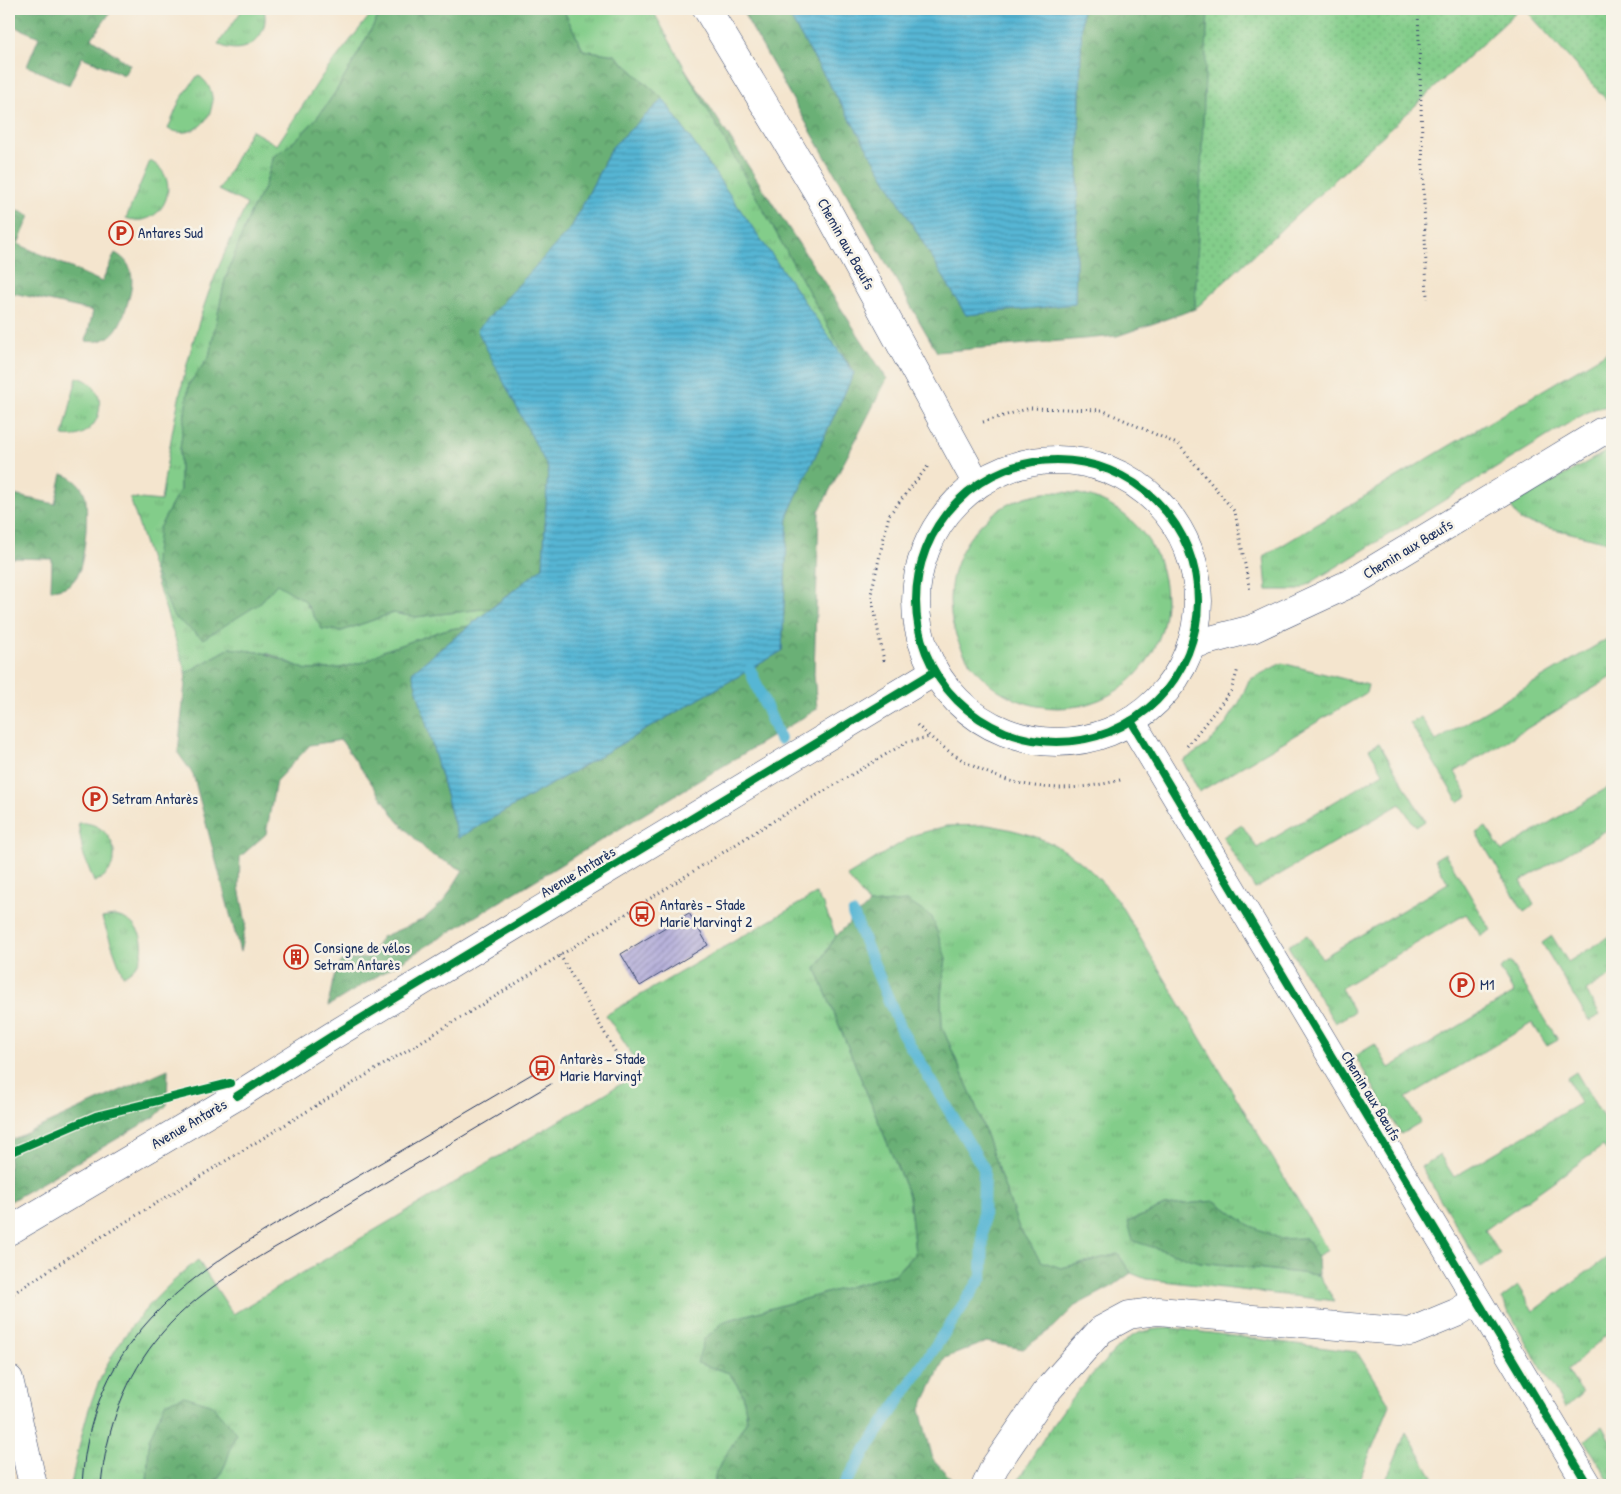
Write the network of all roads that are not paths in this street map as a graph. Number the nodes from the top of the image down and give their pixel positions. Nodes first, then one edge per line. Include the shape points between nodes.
1 (707, 9) edge
2 (1612, 428) edge
3 (977, 484) junction
4 (1191, 645) junction
5 (934, 672) junction
6 (1131, 721) junction
7 (9, 1231) edge
8 (1477, 1300) junction
9 (9, 1379) edge
10 (33, 1485) edge
11 (986, 1485) edge
12 (1588, 1485) edge

1 - 3 street, Chemin aux Bœufs via 818,193
2 - 4 street, Chemin aux Bœufs via 1353,582 1252,629
3 - 4 street via 1016,465 1060,459 1103,466 1142,487 1173,518 1192,558 1199,602
3 - 5 street via 945,512 924,549 915,591 918,633
4 - 6 street via 1177,675 1157,701
5 - 6 street via 962,708 1000,731 1044,742 1089,739
5 - 7 street, Avenue Antarès
6 - 8 street, Chemin aux Bœufs
8 - 11 street via 1456,1313 1410,1332 1158,1311 1129,1315 1101,1330 1045,1392 995,1466
8 - 12 street, Chemin aux Bœufs
9 - 10 street

